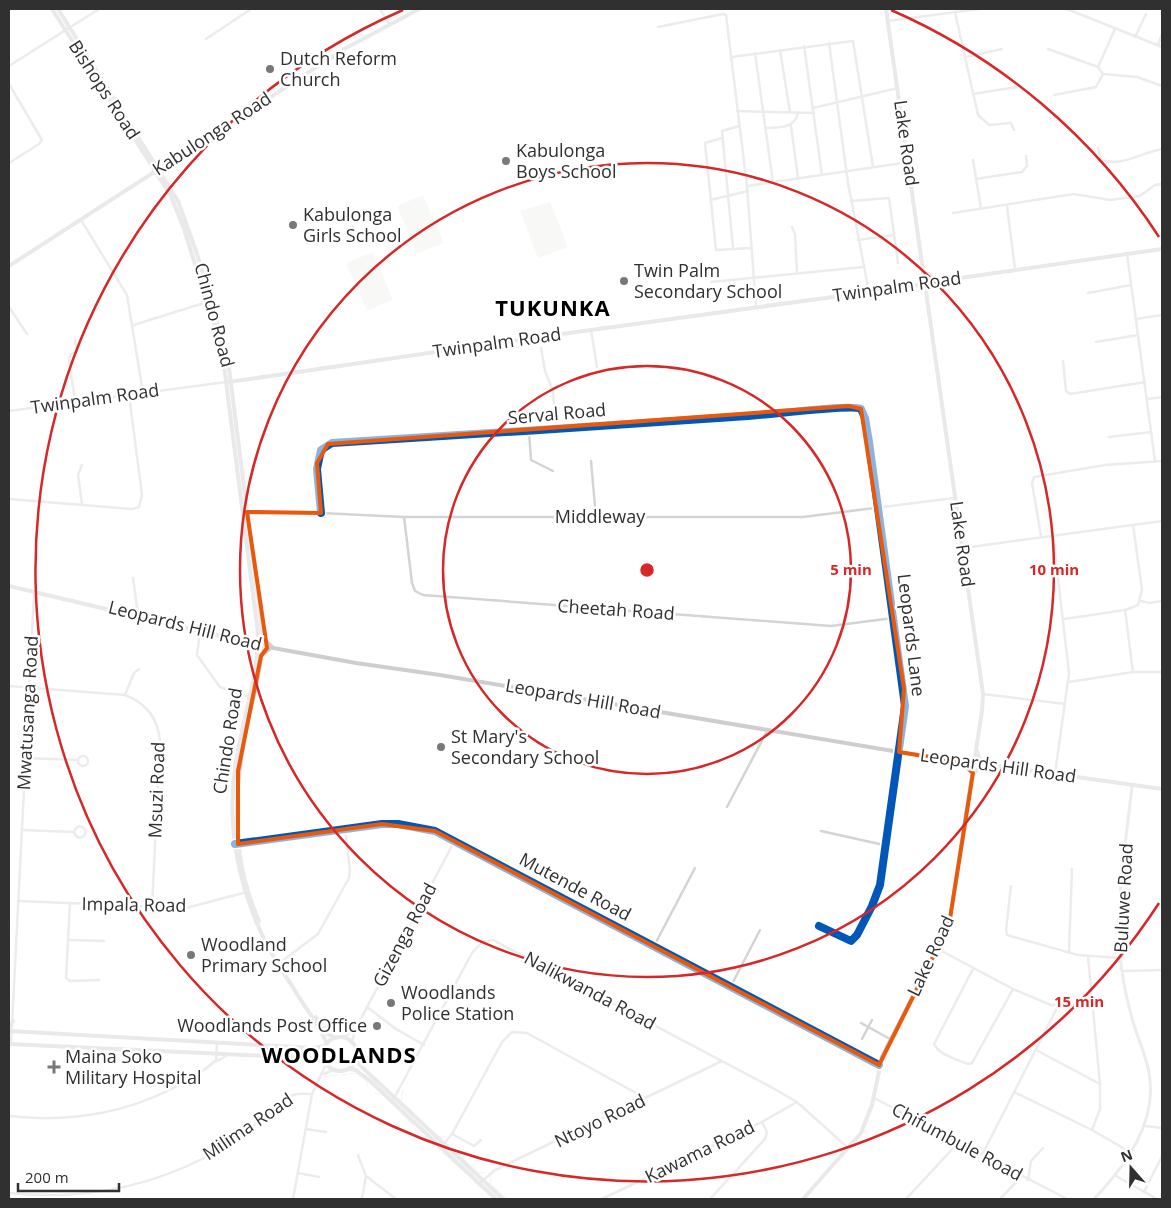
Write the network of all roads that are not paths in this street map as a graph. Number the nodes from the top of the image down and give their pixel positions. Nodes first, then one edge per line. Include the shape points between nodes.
1 (52, 9) edge
2 (58, 9) edge
3 (99, 9) edge
4 (250, 9) edge
5 (380, 9) edge
6 (419, 9) edge
7 (886, 9) edge
8 (969, 9) edge
9 (979, 9) edge
10 (1067, 9) edge
11 (955, 12) junction
12 (1146, 14) dead end
13 (888, 20) junction
14 (389, 24) junction
15 (658, 27) dead end
16 (67, 28) junction
17 (1115, 29) junction
18 (1162, 34) edge
19 (1134, 37) junction
20 (206, 39) dead end
21 (829, 43) junction
22 (804, 46) junction
23 (1158, 46) junction
24 (1162, 47) edge
25 (1002, 49) dead end
26 (1048, 49) dead end
27 (780, 50) junction
28 (755, 53) junction
29 (731, 57) junction
30 (965, 57) junction
31 (9, 66) edge
32 (1098, 67) junction
33 (1103, 74) junction
34 (9, 84) edge
35 (1162, 86) edge
36 (1017, 87) dead end
37 (898, 88) junction
38 (973, 94) junction
39 (861, 95) junction
40 (1054, 95) dead end
41 (838, 102) junction
42 (813, 108) junction
43 (738, 111) junction
44 (790, 112) junction
45 (764, 113) junction
46 (798, 113) junction
47 (814, 113) junction
48 (739, 126) junction
49 (791, 126) junction
50 (766, 128) junction
51 (1014, 130) dead end
52 (722, 138) junction
53 (1098, 148) dead end
54 (1162, 149) edge
55 (1026, 156) dead end
56 (973, 160) dead end
57 (909, 162) junction
58 (9, 164) edge
59 (873, 167) junction
60 (157, 169) junction
61 (847, 171) junction
62 (822, 175) junction
63 (798, 178) junction
64 (976, 179) junction
65 (773, 182) junction
66 (1162, 184) edge
67 (748, 186) junction
68 (748, 191) junction
69 (728, 197) junction
70 (710, 200) junction
71 (851, 201) junction
72 (1007, 206) junction
73 (981, 209) junction
74 (953, 213) dead end
75 (81, 220) junction
76 (792, 227) dead end
77 (894, 234) junction
78 (858, 240) junction
79 (733, 248) junction
80 (751, 248) junction
81 (1162, 249) edge
82 (1127, 254) junction
83 (898, 263) dead end
84 (9, 266) edge
85 (863, 267) junction
86 (1015, 269) junction
87 (925, 272) junction
88 (797, 273) junction
89 (754, 278) junction
90 (939, 280) junction
91 (711, 282) dead end
92 (926, 284) junction
93 (1131, 285) junction
94 (913, 286) junction
95 (869, 292) junction
96 (1088, 293) dead end
97 (928, 295) junction
98 (210, 301) junction
99 (9, 307) edge
100 (756, 307) junction
101 (1162, 316) edge
102 (1136, 319) junction
103 (134, 325) junction
104 (591, 330) junction
105 (26, 334) dead end
106 (1138, 335) junction
107 (75, 340) dead end
108 (1096, 342) dead end
109 (541, 348) dead end
110 (1062, 361) dead end
111 (597, 367) dead end
112 (228, 382) junction
113 (1145, 382) junction
114 (143, 393) junction
115 (129, 394) junction
116 (1162, 397) edge
117 (1148, 399) junction
118 (75, 402) junction
119 (861, 408) joint
120 (9, 411) edge
121 (556, 430) junction
122 (529, 432) junction
123 (1151, 432) junction
124 (1109, 437) dead end
125 (591, 461) dead end
126 (1155, 461) junction
127 (1162, 461) edge
128 (82, 465) dead end
129 (553, 471) dead end
130 (956, 498) junction
131 (9, 499) edge
132 (82, 504) junction
133 (878, 508) junction
134 (245, 512) junction
135 (321, 513) junction
136 (404, 517) junction
137 (596, 517) junction
138 (1162, 521) edge
139 (1133, 525) junction
140 (1053, 535) junction
141 (1040, 536) junction
142 (962, 548) junction
143 (133, 578) dead end
144 (9, 586) edge
145 (34, 591) junction
146 (1141, 601) junction
147 (1162, 601) edge
148 (1125, 610) junction
149 (138, 615) junction
150 (893, 618) junction
151 (1063, 619) junction
152 (200, 630) junction
153 (258, 633) junction
154 (263, 637) junction
155 (248, 642) junction
156 (260, 645) junction
157 (272, 647) junction
158 (259, 655) junction
159 (139, 670) dead end
160 (1134, 672) junction
161 (1162, 672) edge
162 (1069, 682) junction
163 (9, 686) edge
164 (30, 687) junction
165 (983, 694) junction
166 (125, 695) junction
167 (251, 698) junction
168 (1065, 704) junction
169 (767, 731) junction
170 (977, 747) junction
171 (899, 752) junction
172 (975, 753) junction
173 (26, 758) junction
174 (78, 760) junction
175 (961, 762) junction
176 (974, 763) junction
177 (987, 765) junction
178 (1055, 774) junction
179 (972, 776) junction
180 (1132, 786) junction
181 (1162, 789) edge
182 (727, 807) dead end
183 (345, 829) junction
184 (22, 830) junction
185 (821, 831) dead end
186 (74, 832) junction
187 (455, 840) junction
188 (236, 844) junction
189 (884, 844) junction
190 (695, 868) dead end
191 (1072, 869) dead end
192 (1011, 886) dead end
193 (247, 892) junction
194 (19, 900) junction
195 (70, 903) junction
196 (152, 907) junction
197 (819, 926) dead end
198 (760, 930) dead end
199 (68, 940) junction
200 (104, 941) dead end
201 (654, 946) junction
202 (938, 949) junction
203 (1069, 952) junction
204 (1088, 956) junction
205 (1120, 958) junction
206 (279, 964) junction
207 (973, 969) junction
208 (1162, 970) edge
209 (1123, 972) junction
210 (99, 980) dead end
211 (730, 986) junction
212 (1013, 988) junction
213 (1093, 1005) junction
214 (1058, 1006) junction
215 (367, 1007) junction
216 (872, 1020) dead end
217 (13, 1021) joint
218 (860, 1023) dead end
219 (868, 1027) junction
220 (10, 1030) edge
221 (355, 1030) junction
222 (336, 1038) junction
223 (342, 1038) junction
224 (862, 1039) dead end
225 (890, 1039) junction
226 (217, 1041) junction
227 (352, 1043) junction
228 (10, 1044) edge
229 (326, 1045) junction
230 (425, 1045) junction
231 (1036, 1050) junction
232 (216, 1053) junction
233 (232, 1054) junction
234 (357, 1055) junction
235 (722, 1061) junction
236 (213, 1063) junction
237 (326, 1063) junction
238 (879, 1065) junction
239 (348, 1069) junction
240 (334, 1070) junction
241 (323, 1075) junction
242 (1100, 1084) junction
243 (1014, 1092) junction
244 (312, 1094) junction
245 (645, 1098) junction
246 (874, 1098) junction
247 (394, 1100) junction
248 (797, 1102) junction
249 (9, 1116) edge
250 (762, 1122) junction
251 (1145, 1126) junction
252 (1162, 1128) edge
253 (306, 1129) junction
254 (1092, 1130) junction
255 (326, 1132) dead end
256 (452, 1134) junction
257 (481, 1140) dead end
258 (958, 1143) junction
259 (442, 1146) junction
260 (1043, 1148) dead end
261 (850, 1149) junction
262 (1131, 1153) junction
263 (358, 1155) dead end
264 (982, 1155) junction
265 (1162, 1156) edge
266 (298, 1173) junction
267 (319, 1176) dead end
268 (366, 1176) junction
269 (1021, 1176) junction
270 (1116, 1176) junction
271 (1028, 1180) junction
272 (481, 1181) junction
273 (1144, 1192) junction
274 (9, 1193) edge
275 (293, 1199) edge
276 (362, 1199) edge
277 (396, 1199) edge
278 (496, 1199) edge
279 (503, 1199) edge
280 (602, 1199) edge
281 (710, 1199) edge
282 (803, 1199) edge
283 (906, 1199) edge
284 (1000, 1199) edge
285 (1067, 1199) edge
286 (1094, 1199) edge
287 (1157, 1199) edge

1 - 16 main road, Bishops Road
2 - 16 main road, Bishops Road
3 - 16 street
4 - 20 street
5 - 14 street
6 - 14 main road, Kabulonga Road
7 - 13 main road, Lake Road
8 - 9 street
8 - 11 street
10 - 17 street
11 - 13 street
11 - 30 street
12 - 19 street
13 - 37 main road, Lake Road
14 - 60 main road, Kabulonga Road
15 - 29 street via 725,14
16 - 31 street
16 - 60 main road, Bishops Road
17 - 19 street
17 - 32 street
18 - 23 street
19 - 23 street
21 - 22 street
21 - 39 street via 854,42
21 - 41 street
22 - 27 street
22 - 42 street
23 - 24 street
25 - 30 street
26 - 32 street
27 - 28 street
27 - 44 street
28 - 29 street
28 - 45 street
29 - 43 street
30 - 38 street
32 - 33 street
33 - 35 street via 1137,76
33 - 40 street via 1096,87
34 - 58 street via 42,140
36 - 38 street
37 - 39 street
37 - 57 main road, Lake Road
38 - 51 street via 982,120 996,125 1009,122
39 - 41 street
39 - 59 street
41 - 42 street
41 - 61 street
42 - 47 street
43 - 45 street
43 - 48 street
44 - 45 street
44 - 46 street
45 - 50 street
46 - 47 street
46 - 49 street
47 - 62 street
48 - 52 street via 723,129
48 - 67 street
49 - 50 street
49 - 63 street
50 - 65 street
52 - 69 street
52 - 70 street via 705,143
53 - 54 street via 1101,160 1107,162 1134,159 1147,151
55 - 64 street via 1027,166 1022,172
56 - 64 street
57 - 59 street
57 - 87 main road, Lake Road
59 - 61 street
60 - 75 main road, Kabulonga Road
60 - 98 main road, Chindo Road via 178,201
61 - 62 street
61 - 71 street
62 - 63 street
63 - 65 street
64 - 73 street
65 - 67 street
66 - 72 street via 1140,196 1110,200 1074,194
67 - 68 street
68 - 69 street
68 - 80 street
69 - 70 street
69 - 79 street
70 - 79 street via 716,250
71 - 77 street via 889,198
71 - 78 street
72 - 73 street
72 - 86 street
73 - 74 street
75 - 84 main road, Kabulonga Road
75 - 103 street via 125,290
76 - 88 street
77 - 78 street
77 - 83 street
78 - 85 street
79 - 80 street
80 - 89 street
81 - 82 main road, Twinpalm Road
82 - 86 main road, Twinpalm Road
82 - 93 street
85 - 88 street
85 - 95 street
86 - 90 main road, Twinpalm Road
87 - 90 main road
87 - 92 main road, Lake Road
88 - 89 street
89 - 91 street
89 - 100 street
90 - 92 main road, Twinpalm Road
92 - 94 main road, Twinpalm Road
92 - 97 main road, Lake Road
93 - 96 street
93 - 102 street
94 - 95 main road, Twinpalm Road
94 - 97 main road
95 - 100 main road, Twinpalm Road
97 - 130 main road, Lake Road
98 - 103 street
98 - 112 main road, Chindo Road
99 - 105 street
100 - 104 main road, Twinpalm Road
101 - 102 street
102 - 106 street
103 - 114 street
104 - 111 street
104 - 112 main road, Twinpalm Road
106 - 108 street
106 - 113 street
107 - 118 street via 78,350 69,359
109 - 121 street via 544,371 554,391
110 - 113 street via 1070,394
112 - 114 street, Twinpalm Road
112 - 134 main road, Chindo Road
113 - 117 street
114 - 115 street, Twinpalm Road
115 - 118 street, Twinpalm Road
115 - 132 street via 141,504 132,509
116 - 117 street
117 - 123 street
118 - 120 street, Twinpalm Road
119 - 121 street, Serval Road via 849,406 796,413 605,424
119 - 133 street, Leopards Lane
121 - 122 street, Serval Road
122 - 129 street via 532,460
122 - 135 street, Serval Road via 328,444 321,450 318,463
123 - 124 street
123 - 126 street
125 - 137 street
126 - 127 street
126 - 141 street via 1034,477 1032,483
128 - 132 street via 78,472
130 - 133 street, Middleway
130 - 142 main road, Lake Road
131 - 132 street
133 - 137 street, Middleway via 803,517
133 - 150 street, Leopards Lane
134 - 135 street, Middleway
134 - 153 main road, Chindo Road
134 - 154 main road, Chindo Road
135 - 136 street, Middleway
136 - 137 street, Middleway
136 - 150 street, Cheetah Road via 412,583 415,591 423,595 831,626
138 - 139 street
139 - 140 street
139 - 146 street
140 - 141 street
140 - 151 street
141 - 142 street
142 - 165 main road, Lake Road
143 - 149 street
144 - 145 main road, Leopards Hill Road
145 - 149 main road, Leopards Hill Road
145 - 164 street, Mwatusanga Road
146 - 147 street
146 - 148 street via 1134,608
148 - 151 street
148 - 160 street
149 - 152 main road, Leopards Hill Road
150 - 171 street, Leopards Lane via 905,706
151 - 162 street
152 - 155 main road, Leopards Hill Road
152 - 167 street via 197,655 218,685
153 - 155 main road
153 - 156 main road, Chindo Road
154 - 156 main road, Chindo Road
154 - 157 main road
155 - 156 main road, Leopards Hill Road
155 - 158 main road via 253,644
156 - 157 main road, Leopards Hill Road
156 - 158 main road, Chindo Road
157 - 158 main road
157 - 169 main road, Leopards Hill Road
158 - 167 main road, Chindo Road
159 - 166 street via 134,673
160 - 161 street
160 - 162 street
162 - 168 street
163 - 164 street, Msuzi Road
164 - 166 street, Msuzi Road
164 - 173 street, Mwatusanga Road
165 - 168 street
165 - 170 main road, Lake Road
166 - 196 street, Msuzi Road via 141,703 149,712 160,736
167 - 188 main road, Chindo Road via 234,781
168 - 178 street
169 - 171 main road, Leopards Hill Road
169 - 182 street
170 - 172 main road, Lake Road
170 - 177 main road via 979,758
171 - 175 main road, Leopards Hill Road
171 - 189 street, Leopards Lane
172 - 175 main road via 971,759
172 - 176 main road, Lake Road
173 - 174 street
173 - 184 street, Mwatusanga Road
174 - 174 street via 83,756 88,761 82,766
175 - 176 main road, Leopards Hill Road
175 - 179 main road via 968,766
176 - 177 main road, Leopards Hill Road
176 - 179 main road, Lake Road
177 - 178 main road, Leopards Hill Road
177 - 179 main road
178 - 180 main road, Leopards Hill Road
179 - 202 main road, Lake Road via 952,909
180 - 181 main road, Leopards Hill Road
180 - 205 street, Buluwe Road via 1120,902
183 - 187 street, Mutende Road via 398,824 424,828
183 - 188 street, Mutende Road
183 - 206 street via 349,878 318,934
184 - 186 street
184 - 194 street, Mwatusanga Road
185 - 189 street
186 - 186 street via 79,827 85,832 78,838
187 - 201 street, Mutende Road
187 - 215 street, Gizenga Road
188 - 193 main road, Chindo Road
189 - 197 street, Leopards Lane via 877,895 854,939 848,941
190 - 201 street
191 - 203 street
192 - 203 street via 1007,935
193 - 196 street, Impala Road via 192,907
193 - 206 main road, Chindo Road via 260,930
194 - 195 street, Impala Road
194 - 217 street, Mwatusanga Road
195 - 196 street, Impala Road
195 - 199 street
198 - 211 street
199 - 200 street
199 - 210 street via 67,980
201 - 211 street, Mutende Road
202 - 207 street
202 - 225 main road, Lake Road
203 - 204 street
204 - 205 street
204 - 213 street
205 - 209 street, Buluwe Road
206 - 222 main road, Chindo Road via 324,1030
206 - 229 main road, Chindo Road via 319,1027
207 - 212 street
207 - 212 street via 934,1044 936,1049 951,1057 972,1063
208 - 209 street
209 - 251 street, Buluwe Road via 1150,1081 1150,1104
211 - 238 street, Mutende Road
212 - 214 street
213 - 214 street
213 - 242 street
214 - 231 street
215 - 221 street, Gizenga Road
215 - 230 street via 396,1029
216 - 219 street
217 - 220 main road
218 - 219 street
219 - 224 street
219 - 225 street
220 - 226 main road
220 - 228 street
221 - 223 street
221 - 227 street, Gizenga Road
222 - 223 main road
222 - 229 main road
223 - 227 main road
225 - 238 main road, Lake Road
226 - 229 main road via 313,1048
226 - 232 street
227 - 234 main road
228 - 232 main road
229 - 237 main road
230 - 235 street, Nalikwanda Road via 472,953 482,942 493,940
230 - 247 street, Nalikwanda Road
231 - 242 street
231 - 243 street
232 - 233 main road
232 - 236 street
233 - 236 street
233 - 237 main road via 312,1058
234 - 239 main road
234 - 247 main road via 362,1067
235 - 245 street, Ntoyo Road
235 - 248 street, Nalikwanda Road
236 - 249 street via 156,1097 103,1113 64,1118
237 - 240 main road
237 - 241 street
238 - 246 main road, Lake Road
239 - 240 main road
239 - 247 main road via 361,1073
240 - 241 street
241 - 244 street
242 - 254 street via 1100,1109
243 - 254 street
243 - 264 street
244 - 253 street
244 - 274 street, Milima Road via 290,1096 219,1150 153,1179 118,1189 67,1196
245 - 256 street via 527,1033 512,1032 502,1042
245 - 272 street, Ntoyo Road via 495,1170
246 - 258 street, Chifumbule Road
246 - 261 main road, Lake Road via 864,1127
247 - 259 main road
248 - 250 street, Kawama Road
248 - 261 street, Nalikwanda Road
250 - 280 street, Kawama Road
250 - 281 street via 767,1132 765,1139
251 - 252 street
251 - 262 street, Buluwe Road
253 - 255 street
253 - 266 street
254 - 262 street
256 - 257 street via 474,1146
256 - 259 street
258 - 264 street, Chifumbule Road
258 - 283 street
259 - 272 main road
260 - 271 street via 1031,1161
261 - 282 main road, Lake Road
262 - 270 street, Buluwe Road
263 - 268 street
264 - 269 street, Chifumbule Road
265 - 273 street
266 - 267 street
266 - 275 street
268 - 276 street
268 - 277 street
269 - 271 street, Chifumbule Road
269 - 284 street
270 - 273 street
270 - 286 street, Buluwe Road
271 - 285 street, Chifumbule Road
272 - 278 main road
272 - 279 main road
273 - 287 street

